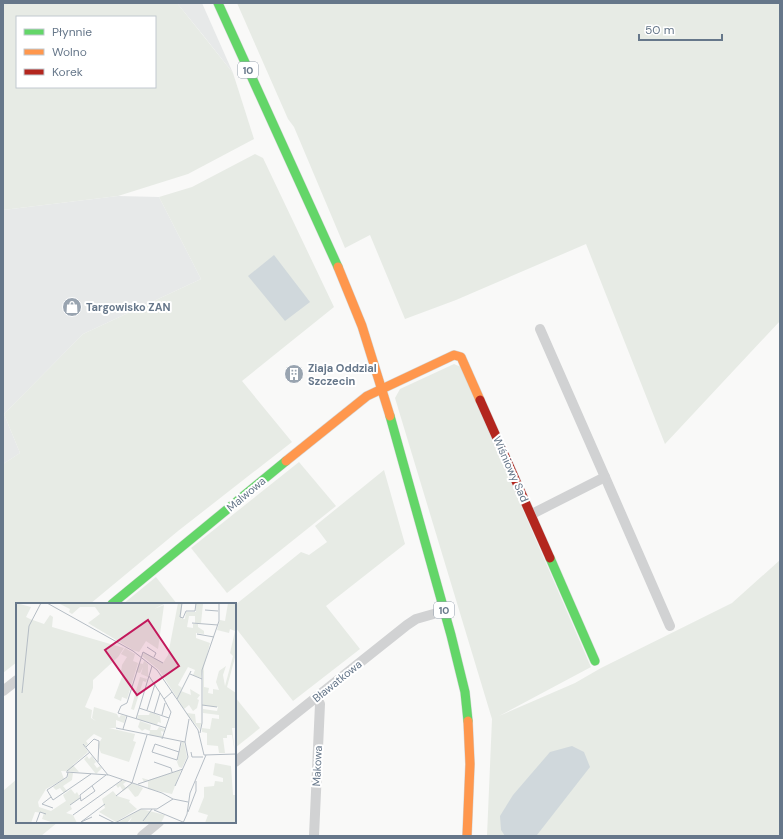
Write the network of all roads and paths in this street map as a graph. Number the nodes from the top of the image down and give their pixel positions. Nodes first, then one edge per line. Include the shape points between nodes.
1 (218, 3) edge
2 (540, 329) dead end
3 (383, 389) junction
4 (605, 477) junction
5 (532, 514) junction
6 (113, 603) edge
7 (444, 611) junction
8 (670, 626) dead end
9 (595, 661) dead end
10 (16, 681) edge
11 (3, 691) edge
12 (316, 697) junction
13 (236, 761) edge
14 (158, 823) edge
15 (142, 836) edge
16 (314, 836) edge
17 (467, 836) edge

1 - 3 main road, 10 via 335,260 362,326
2 - 4 street
3 - 5 main road, Wiśniowy Sad via 454,355 461,357
3 - 6 main road, Malwowa via 352,407
3 - 7 main road, 10
4 - 5 street
4 - 8 street
5 - 9 main road, Wiśniowy Sad
7 - 12 street, Bławatkowa via 416,619 407,625
7 - 17 main road, 10 via 462,678 468,714 470,764
10 - 11 street
12 - 13 street, Bławatkowa
12 - 16 street, Makowa via 320,704
14 - 15 street

